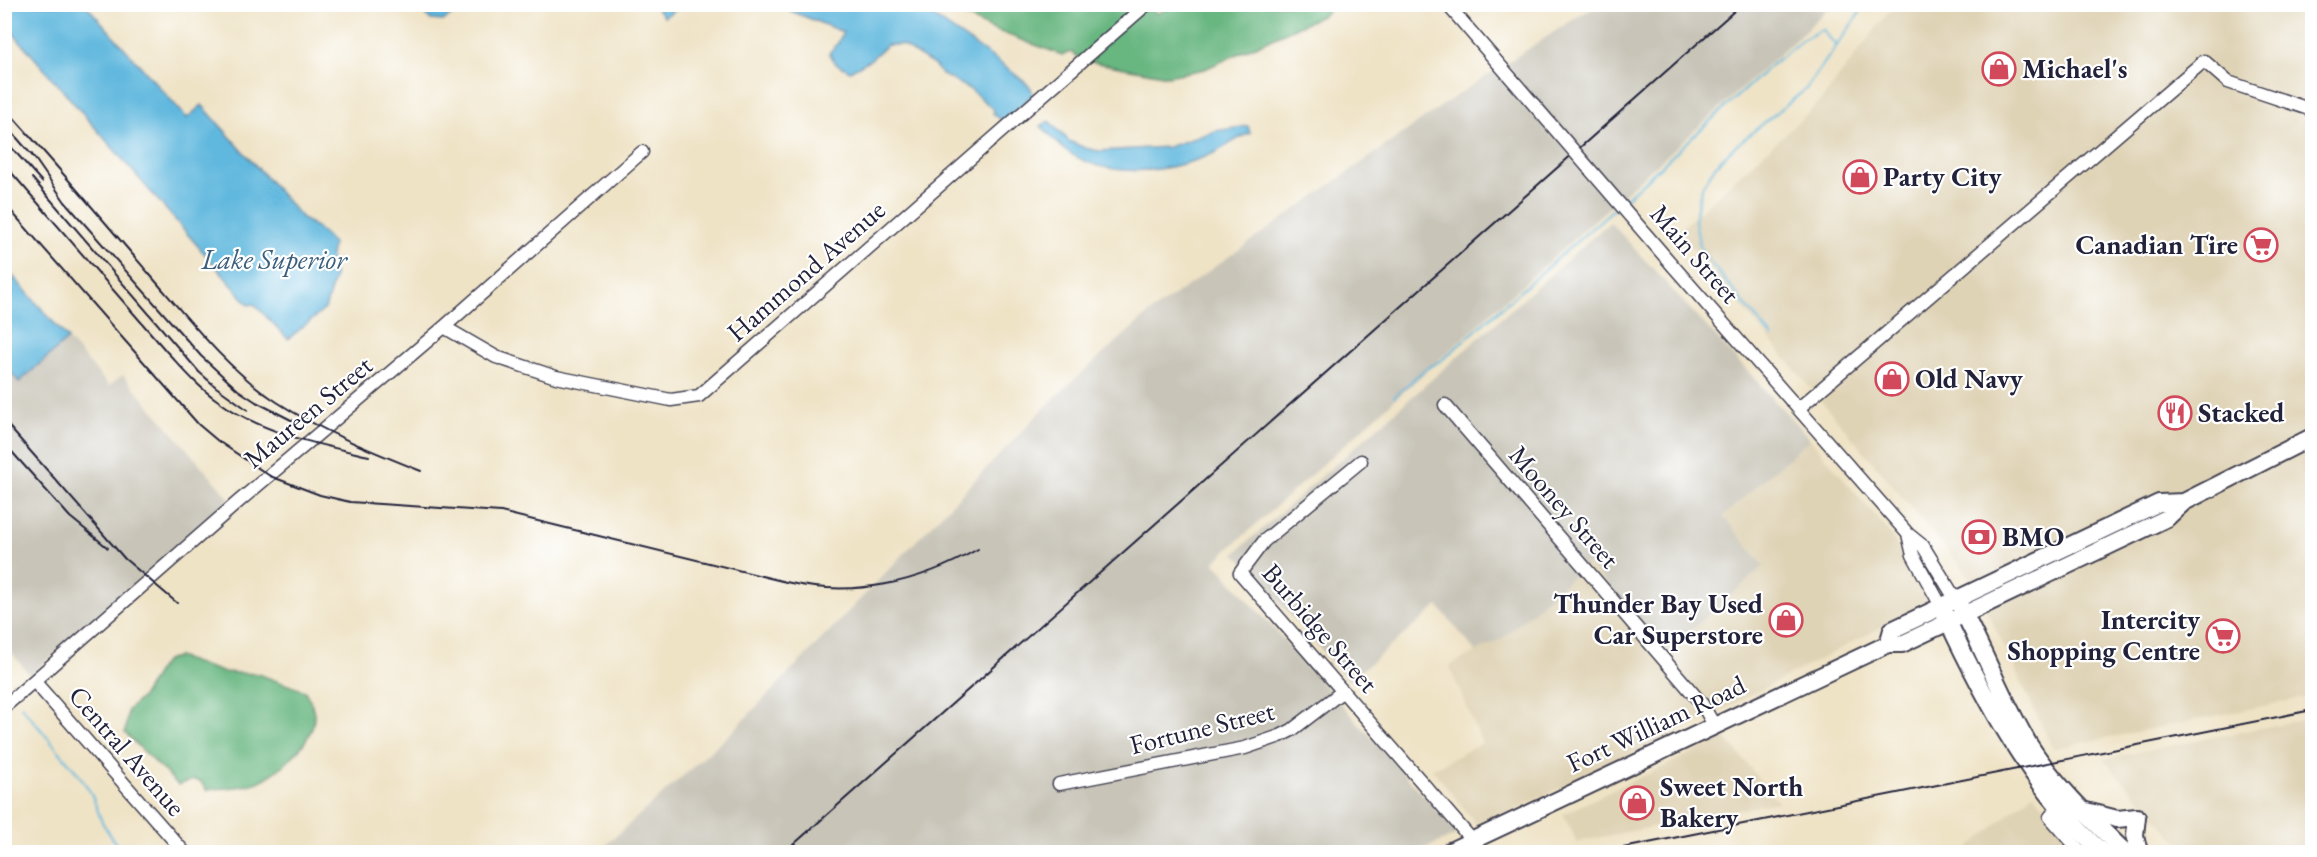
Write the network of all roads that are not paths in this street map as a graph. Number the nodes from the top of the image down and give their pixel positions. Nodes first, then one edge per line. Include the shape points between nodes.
1 (1148, 4) edge
2 (1447, 4) edge
3 (2313, 110) edge
4 (642, 152) dead end
5 (444, 327) junction
6 (1445, 405) dead end
7 (1799, 408) junction
8 (2313, 437) edge
9 (1361, 461) dead end
10 (2184, 502) junction
11 (1949, 603) junction
12 (1965, 615) junction
13 (1948, 622) junction
14 (1888, 644) junction
15 (34, 681) junction
16 (1343, 691) junction
17 (4, 707) edge
18 (1714, 725) junction
19 (1059, 783) dead end
20 (2064, 800) junction
21 (2085, 811) junction
22 (1472, 840) junction
23 (184, 852) edge
24 (1448, 852) edge
25 (2081, 852) edge
26 (2102, 852) edge
27 (2125, 852) edge
28 (2139, 852) edge

1 - 5 street, Hammond Avenue via 699,396 672,400 556,377 496,357
2 - 7 street, Main Street, bridge
3 - 7 street via 2228,82 2204,61
4 - 5 street, Maureen Street
5 - 15 street, Maureen Street
6 - 18 street, Mooney Street via 1702,704
7 - 11 street, Main Street via 1908,534 1923,546
8 - 10 main road, Fort William Road
9 - 16 street, Burbidge Street via 1263,541 1240,573
10 - 11 main road, Fort William Road via 2159,503
10 - 12 main road, Fort William Road via 2167,518
11 - 12 main road
11 - 13 main road
11 - 14 main road, Fort William Road via 1892,630
12 - 13 main road, Fort William Road
12 - 20 main road via 2007,704
13 - 14 main road, Fort William Road via 1902,644
13 - 20 main road via 1995,717 2028,767
14 - 18 main road, Fort William Road
15 - 17 street, Maureen Street
15 - 23 street, Central Avenue
16 - 19 street, Fortune Street via 1292,730 1245,748
16 - 22 street, Burbidge Street
18 - 22 main road, Fort William Road
20 - 21 main road
20 - 25 street via 2050,817
20 - 26 main road
21 - 27 main road
21 - 28 main road via 2117,819 2138,817 2135,835
22 - 24 main road, Fort William Road

